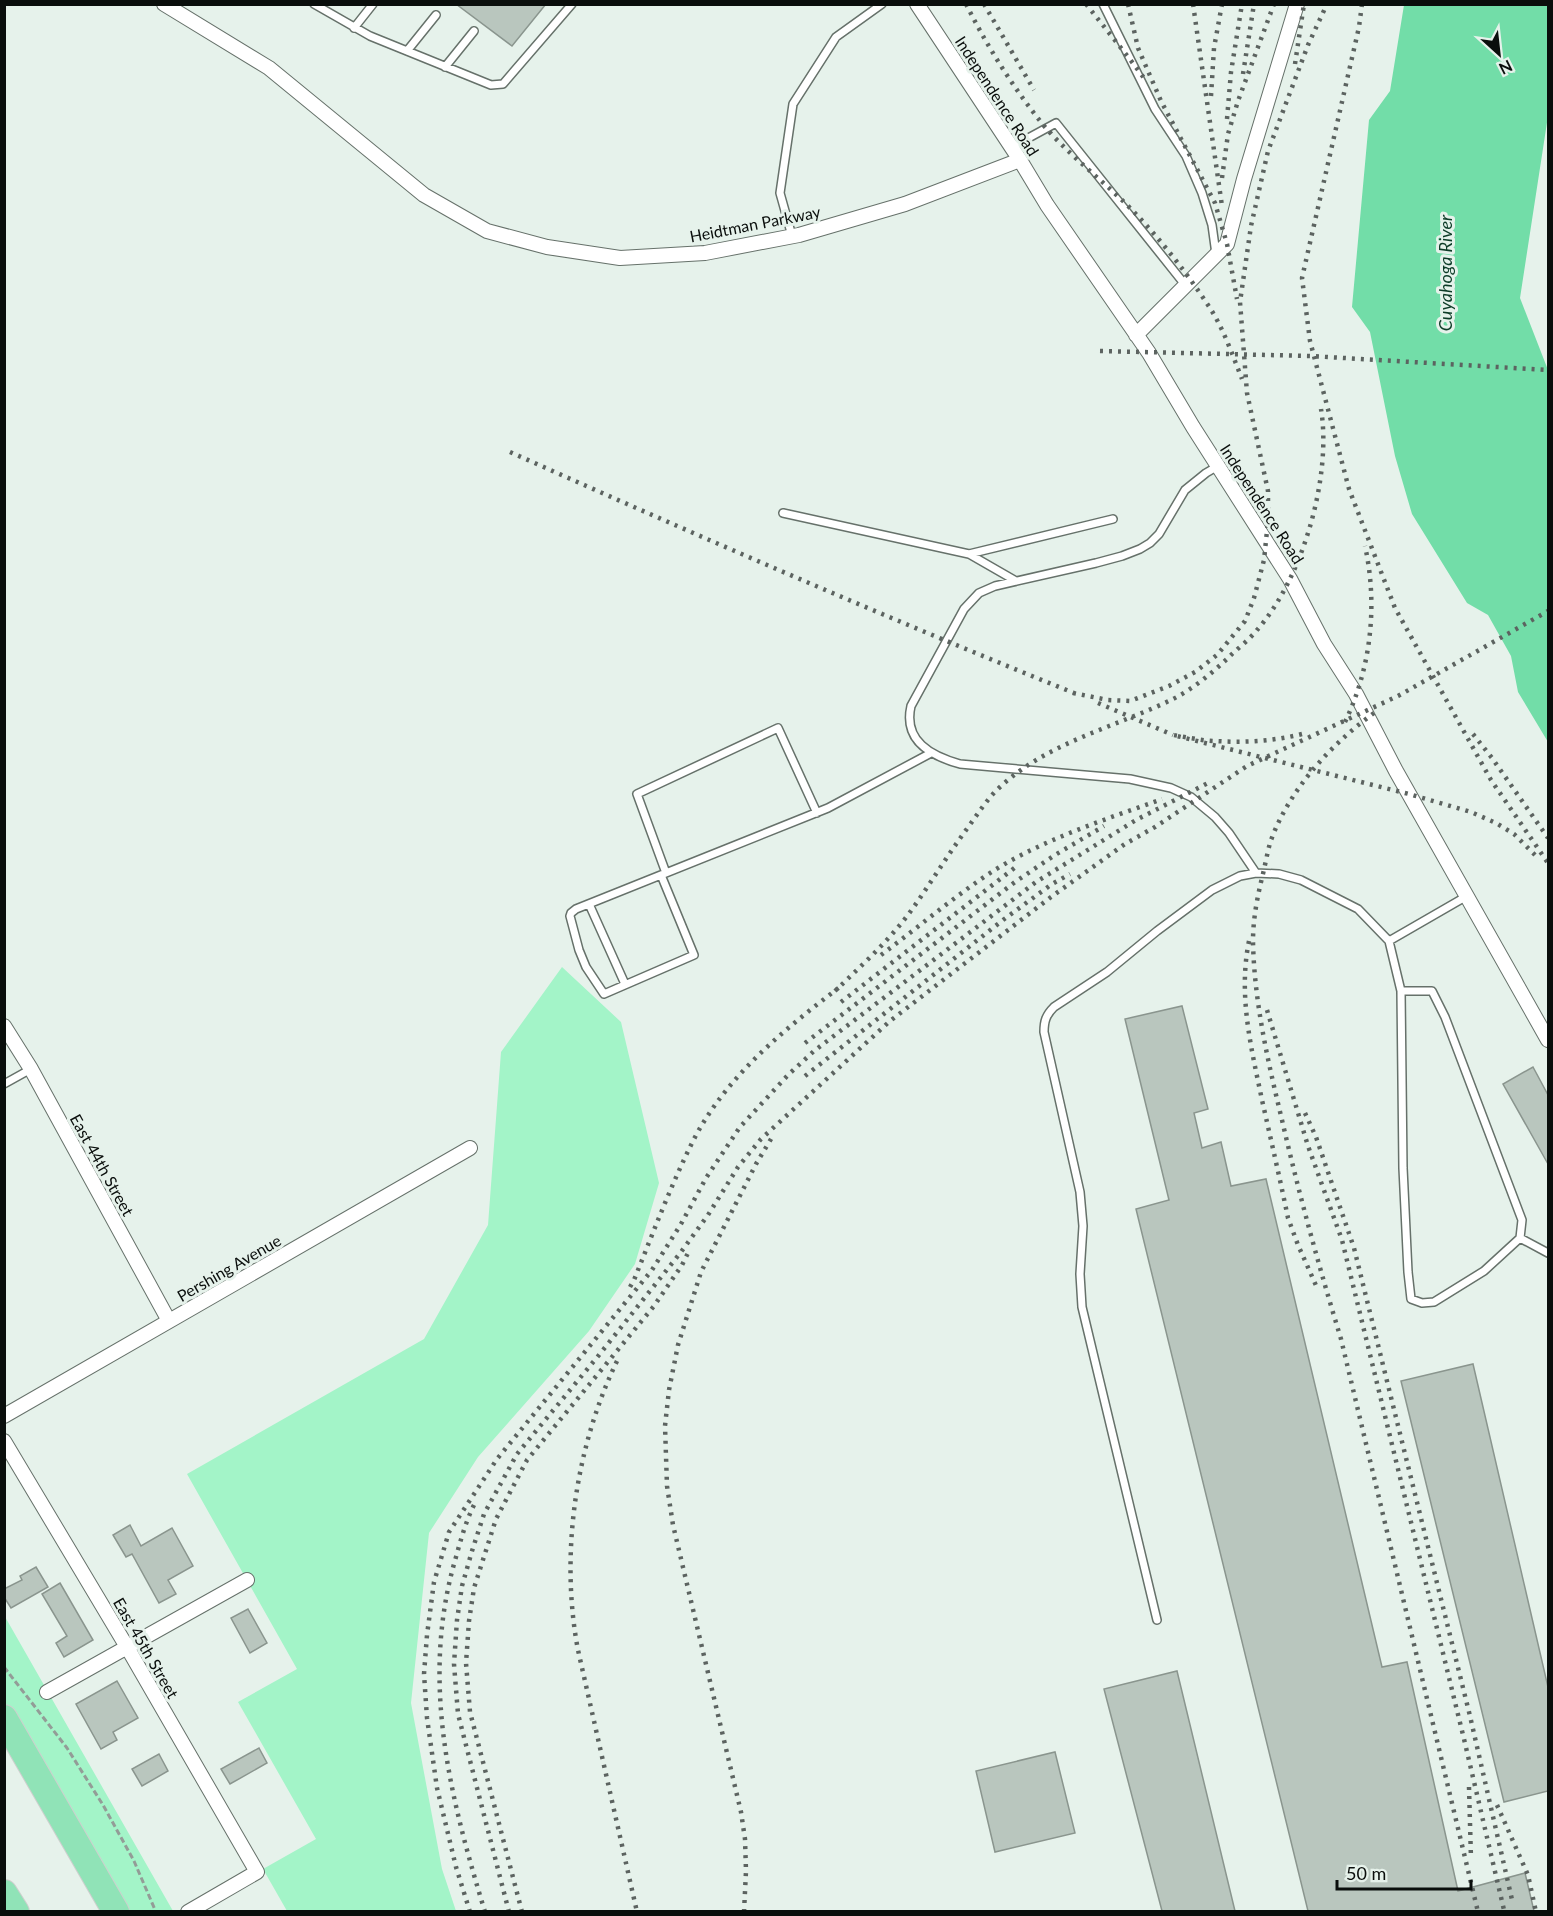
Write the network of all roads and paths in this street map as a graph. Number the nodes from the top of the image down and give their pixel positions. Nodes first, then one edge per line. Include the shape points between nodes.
1 (164, 4) edge
2 (314, 4) edge
3 (373, 4) edge
4 (572, 4) edge
5 (882, 4) edge
6 (917, 4) edge
7 (1103, 4) edge
8 (1298, 4) edge
9 (436, 15) dead end
10 (354, 28) junction
11 (474, 31) dead end
12 (407, 51) junction
13 (445, 67) junction
14 (1012, 147) junction
15 (1020, 160) junction
16 (792, 236) junction
17 (1216, 254) junction
18 (1186, 286) junction
19 (1136, 335) junction
20 (1218, 466) junction
21 (783, 513) dead end
22 (1113, 519) dead end
23 (969, 554) junction
24 (1016, 581) junction
25 (931, 753) junction
26 (817, 813) junction
27 (1256, 873) junction
28 (664, 874) junction
29 (1467, 897) junction
30 (589, 904) junction
31 (1389, 941) junction
32 (625, 984) junction
33 (1401, 991) junction
34 (4, 1026) edge
35 (1548, 1040) edge
36 (31, 1069) junction
37 (4, 1084) edge
38 (470, 1148) dead end
39 (1520, 1238) junction
40 (1548, 1253) edge
41 (170, 1321) junction
42 (4, 1416) edge
43 (4, 1441) edge
44 (247, 1580) dead end
45 (1157, 1620) dead end
46 (127, 1647) junction
47 (4, 1667) edge
48 (47, 1692) dead end
49 (4, 1718) edge
50 (4, 1893) edge
51 (204, 1908) edge
52 (16, 1911) edge
53 (116, 1911) edge
54 (156, 1911) edge
55 (188, 1911) edge

1 - 16 street, Heidtman Parkway via 269,68 424,195 487,231 547,247 620,258 705,254
2 - 10 lane
3 - 10 lane
4 - 13 lane via 503,84 491,85
5 - 16 lane via 836,37 793,104 780,193
6 - 14 street, Independence Road
7 - 17 lane via 1155,109 1190,165 1212,225
8 - 17 street via 1227,244
9 - 12 lane
10 - 12 lane
11 - 13 lane
12 - 13 lane
14 - 15 street, Independence Road
14 - 18 lane via 1056,123
15 - 16 street, Heidtman Parkway via 906,204
15 - 19 street, Independence Road
17 - 18 street
18 - 19 street
19 - 20 street, Independence Road
20 - 24 lane via 1185,490 1159,534 1140,549
20 - 29 street, Independence Road via 1290,579
21 - 23 lane
22 - 23 lane
23 - 24 lane
24 - 25 lane via 986,589 972,599 911,706 908,718 913,736
25 - 26 lane
25 - 27 lane via 977,767 1130,779 1171,788 1191,797 1215,817
26 - 28 lane
26 - 28 lane via 778,728 637,794
27 - 31 lane via 1301,880 1349,904
27 - 45 lane via 1212,890 1107,972 1054,1007 1044,1022 1081,1199 1080,1290 1084,1318
28 - 30 lane
28 - 32 lane via 694,955
29 - 31 lane
29 - 35 street, Independence Road
30 - 32 lane
30 - 32 lane via 570,916 586,967 604,993
31 - 33 lane
33 - 39 lane via 1432,991 1445,1017 1522,1220
33 - 39 lane via 1403,1168 1411,1299 1422,1304 1434,1302 1484,1271
34 - 36 street, East 44th Street
36 - 37 lane
36 - 41 street, East 44th Street
38 - 41 street, Pershing Avenue
39 - 40 lane
41 - 42 street, Pershing Avenue
43 - 46 street, East 45th Street
44 - 46 street
46 - 48 street
46 - 51 street, East 45th Street via 257,1872
47 - 54 path via 67,1748 97,1796 134,1861
49 - 53 highway
50 - 52 highway
51 - 55 street

